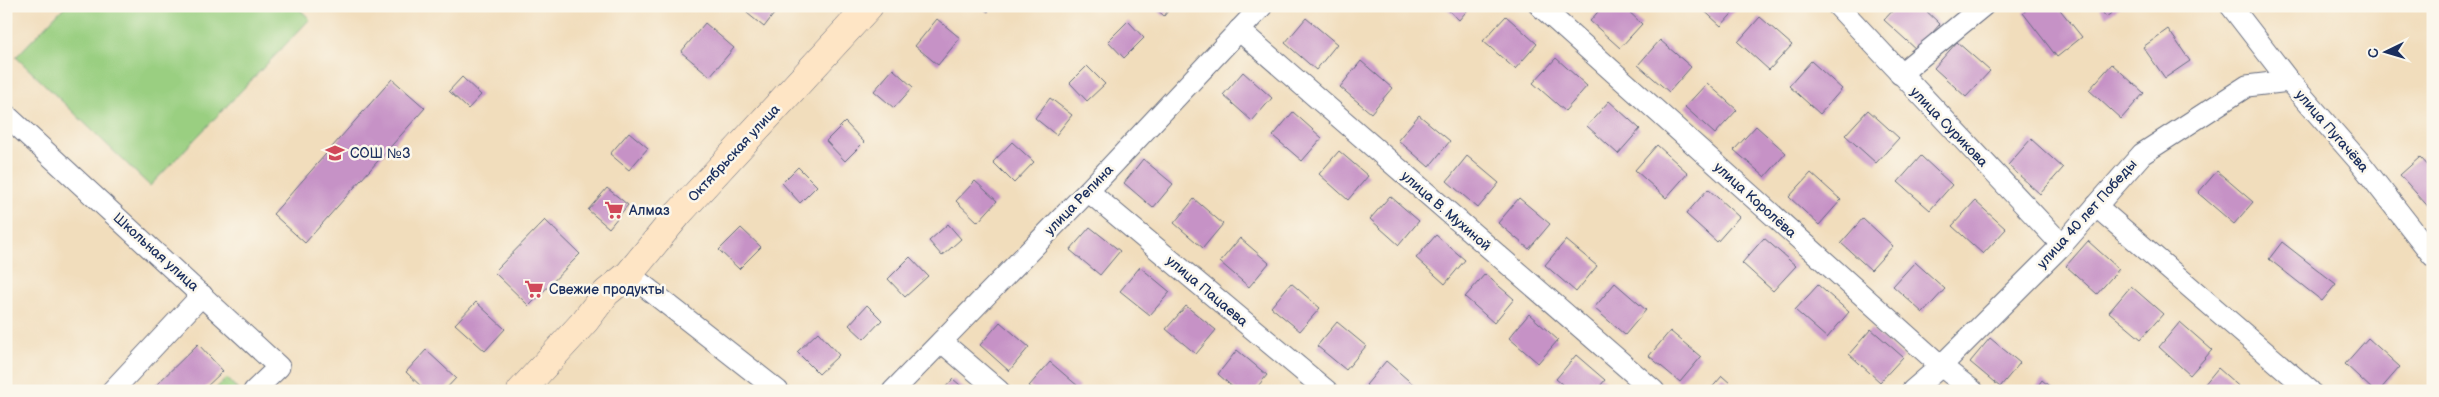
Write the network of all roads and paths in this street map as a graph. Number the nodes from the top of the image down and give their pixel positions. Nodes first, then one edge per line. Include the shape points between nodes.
1 (869, 6) edge
2 (1262, 6) edge
3 (1540, 6) edge
4 (1838, 6) edge
5 (1983, 6) edge
6 (2231, 6) edge
7 (1239, 30) junction
8 (1900, 74) junction
9 (2289, 81) junction
10 (6, 115) edge
11 (1088, 191) junction
12 (2096, 206) junction
13 (2062, 245) junction
14 (2433, 256) edge
15 (629, 274) junction
16 (202, 295) junction
17 (942, 342) junction
18 (1941, 366) junction
19 (112, 391) edge
20 (254, 391) edge
21 (521, 391) edge
22 (778, 391) edge
23 (893, 391) edge
24 (999, 391) edge
25 (1327, 391) edge
26 (1654, 391) edge
27 (1912, 391) edge
28 (1973, 391) edge
29 (2310, 391) edge

1 - 15 main road, Октябрьская улица via 679,213
2 - 7 street, улица Репина
3 - 18 street, улица Королёва
4 - 8 street, улица Сурикова
5 - 8 street
6 - 9 street, улица Пугачёва
7 - 11 street, улица Репина
7 - 26 street, улица В. Мухиной
8 - 13 street, улица Сурикова
9 - 12 street, улица 40 лет Победы via 2247,86 2196,118 2142,154
9 - 14 street, улица Пугачёва via 2358,160
10 - 16 street, Школьная улица
11 - 17 street, улица Репина
11 - 25 street, улица Пацаева
12 - 13 street, улица 40 лет Победы
12 - 29 street
13 - 18 street, улица 40 лет Победы
15 - 21 main road, Октябрьская улица via 606,293
15 - 22 street
16 - 19 street
16 - 20 street, Школьная улица via 279,367
17 - 23 street, улица Репина
17 - 24 street
18 - 27 street, улица 40 лет Победы
18 - 28 street, улица Королёва

